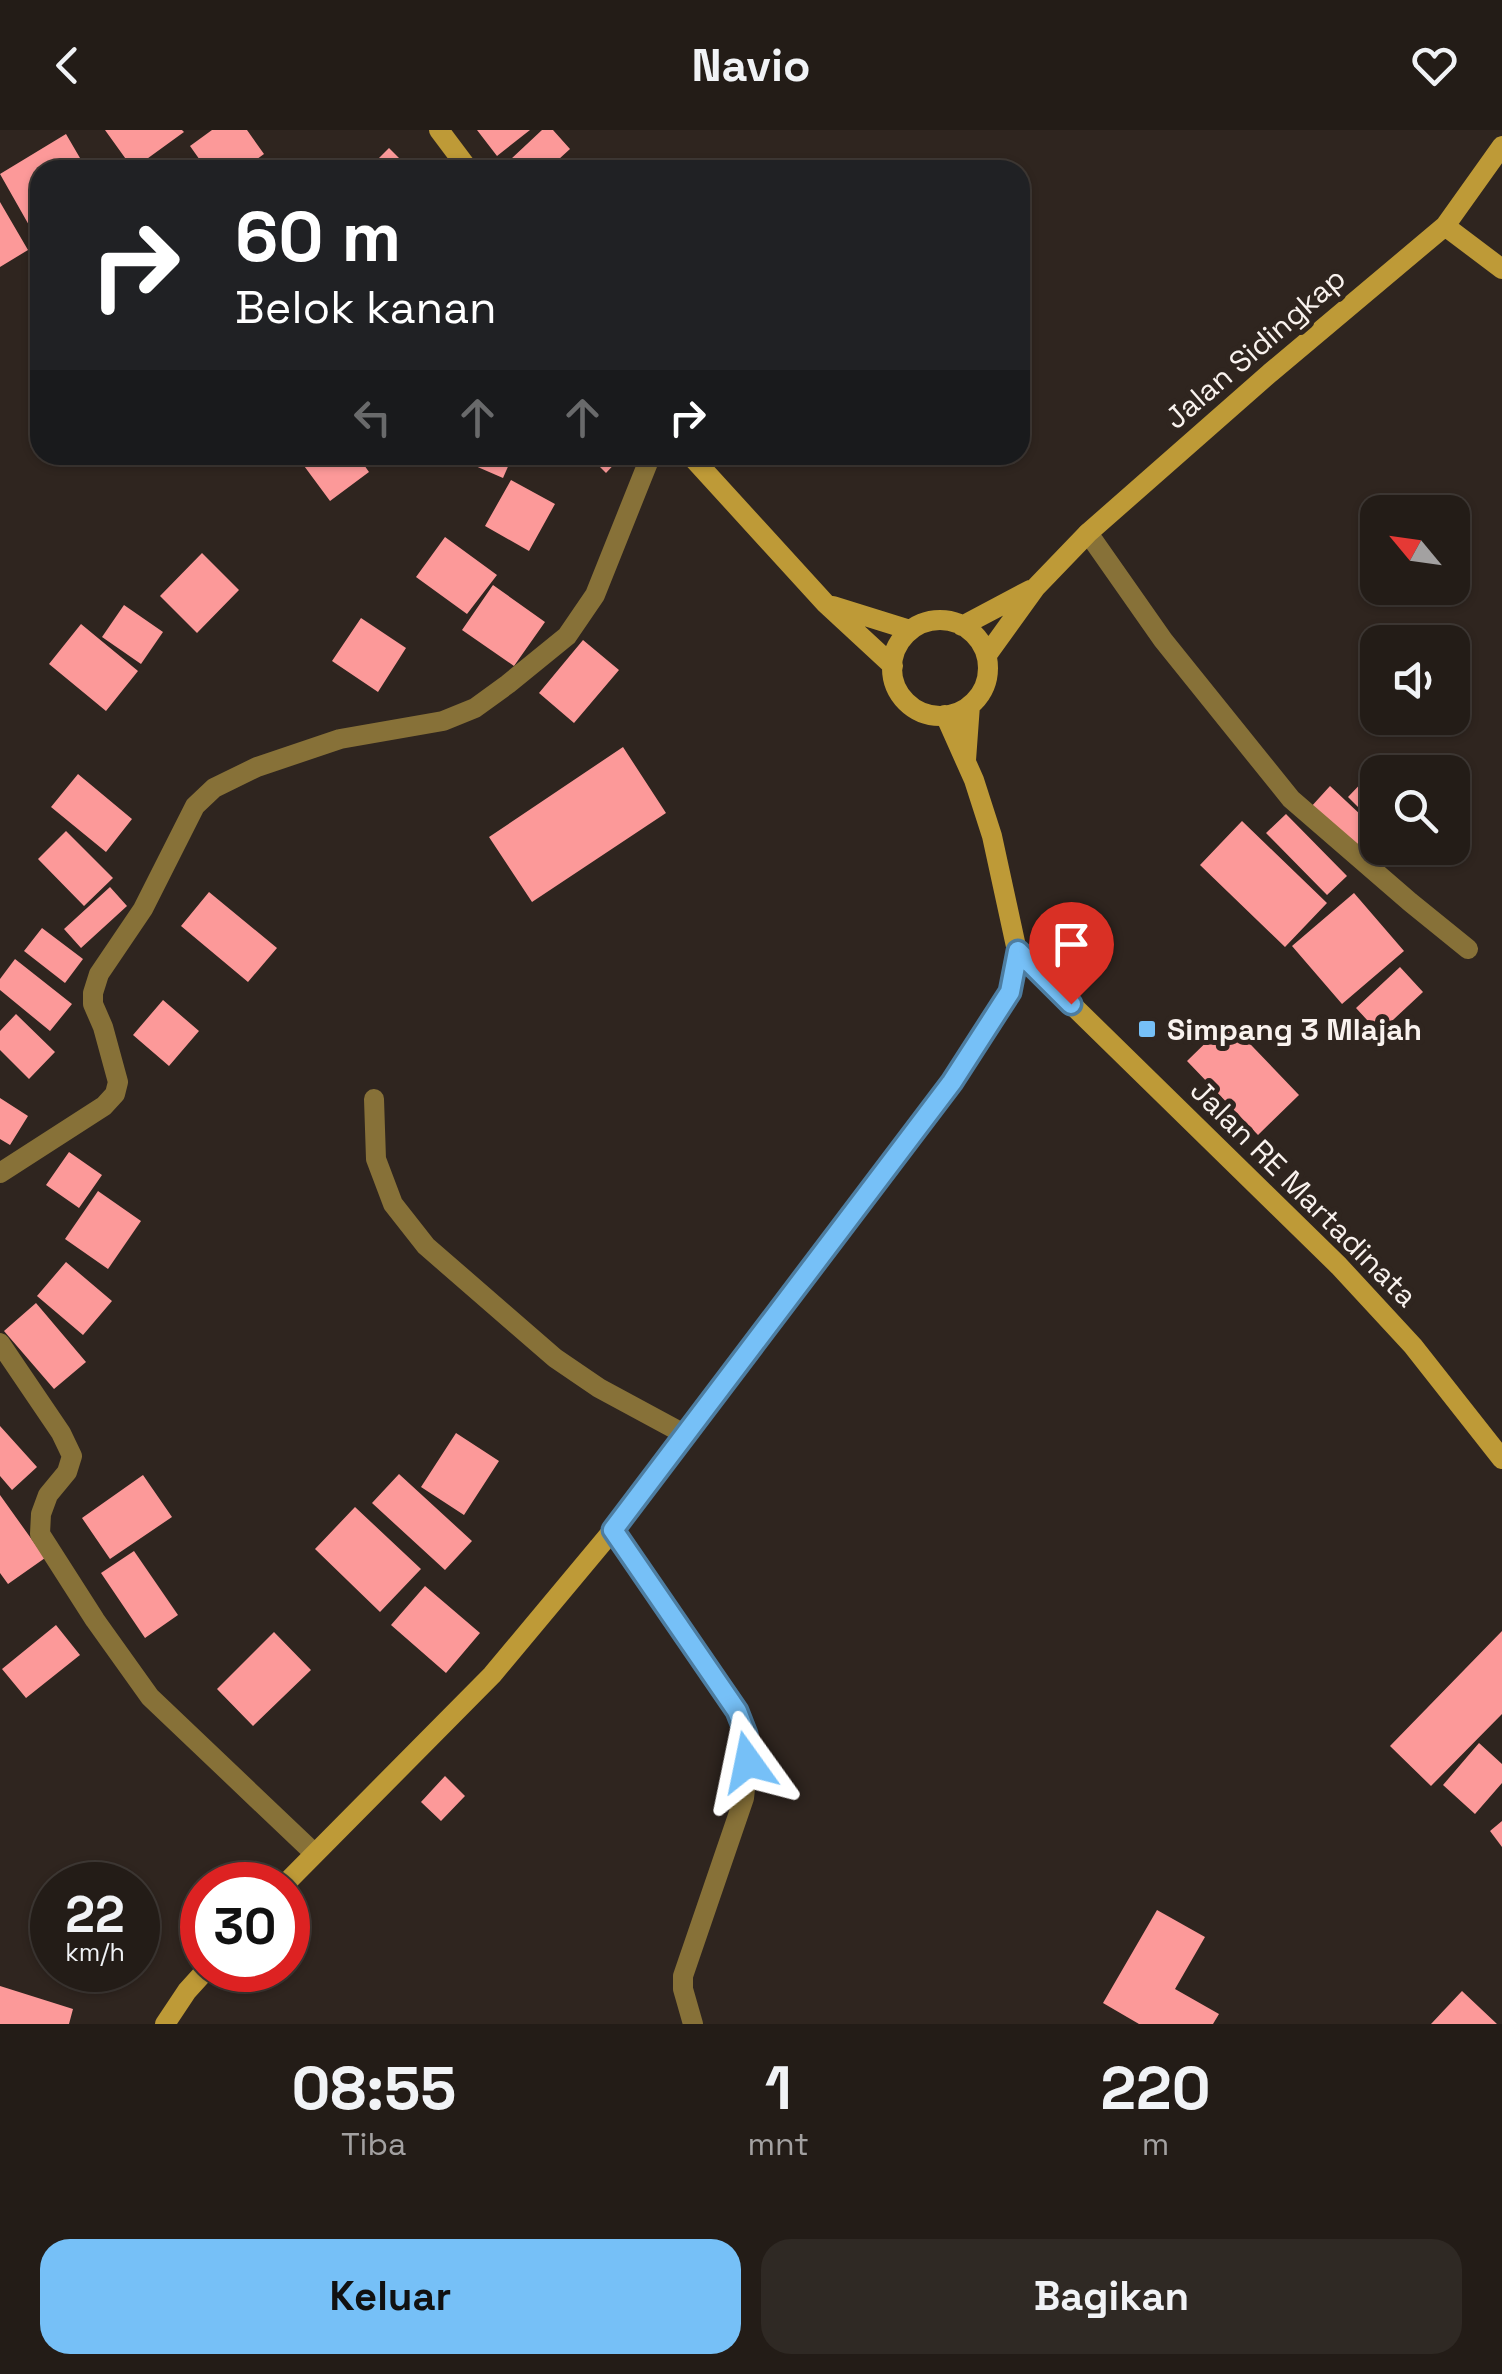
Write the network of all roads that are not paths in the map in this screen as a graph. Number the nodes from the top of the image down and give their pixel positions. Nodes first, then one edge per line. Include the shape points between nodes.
1 (439, 130) edge
2 (1502, 146) edge
3 (462, 160) edge
4 (1446, 226) junction
5 (1502, 269) edge
6 (647, 465) edge
7 (699, 465) edge
8 (1088, 533) junction
9 (1036, 587) junction
10 (826, 604) junction
11 (962, 626) junction
12 (910, 630) junction
13 (987, 656) junction
14 (893, 666) junction
15 (970, 705) junction
16 (945, 715) junction
17 (966, 762) junction
18 (1468, 949) dead end
19 (1018, 951) junction
20 (374, 1099) dead end
21 (0, 1174) edge
22 (0, 1342) edge
23 (686, 1435) junction
24 (1502, 1458) edge
25 (613, 1530) junction
26 (314, 1853) junction
27 (306, 1862) edge
28 (186, 1992) edge
29 (165, 2024) edge
30 (693, 2024) edge

1 - 3 main road
2 - 4 main road, Jalan Sidingkap
4 - 5 main road
4 - 8 main road, Jalan Sidingkap
6 - 21 street via 595,596 567,636 476,708 443,721 340,739 257,767 206,794 93,993 118,1082 115,1094
7 - 10 main road
8 - 9 main road, Jalan Sidingkap
8 - 18 street via 1163,640 1291,798
9 - 11 main road, Jalan Sidingkap
9 - 13 main road, Jalan Sidingkap
10 - 12 main road
10 - 14 main road
11 - 12 main road via 935,620
11 - 13 main road
12 - 14 main road
13 - 15 main road via 986,682
14 - 16 main road via 908,703
15 - 16 main road
15 - 17 main road
16 - 17 main road
17 - 19 main road via 992,836
19 - 23 main road via 1010,992 952,1082
19 - 24 main road, Jalan RE Martadinata via 1339,1266
20 - 23 street via 376,1159 393,1204 426,1246 555,1358
22 - 26 street via 72,1456 48,1495 40,1534 160,1708
23 - 25 main road
25 - 26 main road via 492,1676
25 - 30 street via 717,1680 746,1734 744,1798 683,1976
26 - 27 main road
28 - 29 main road

